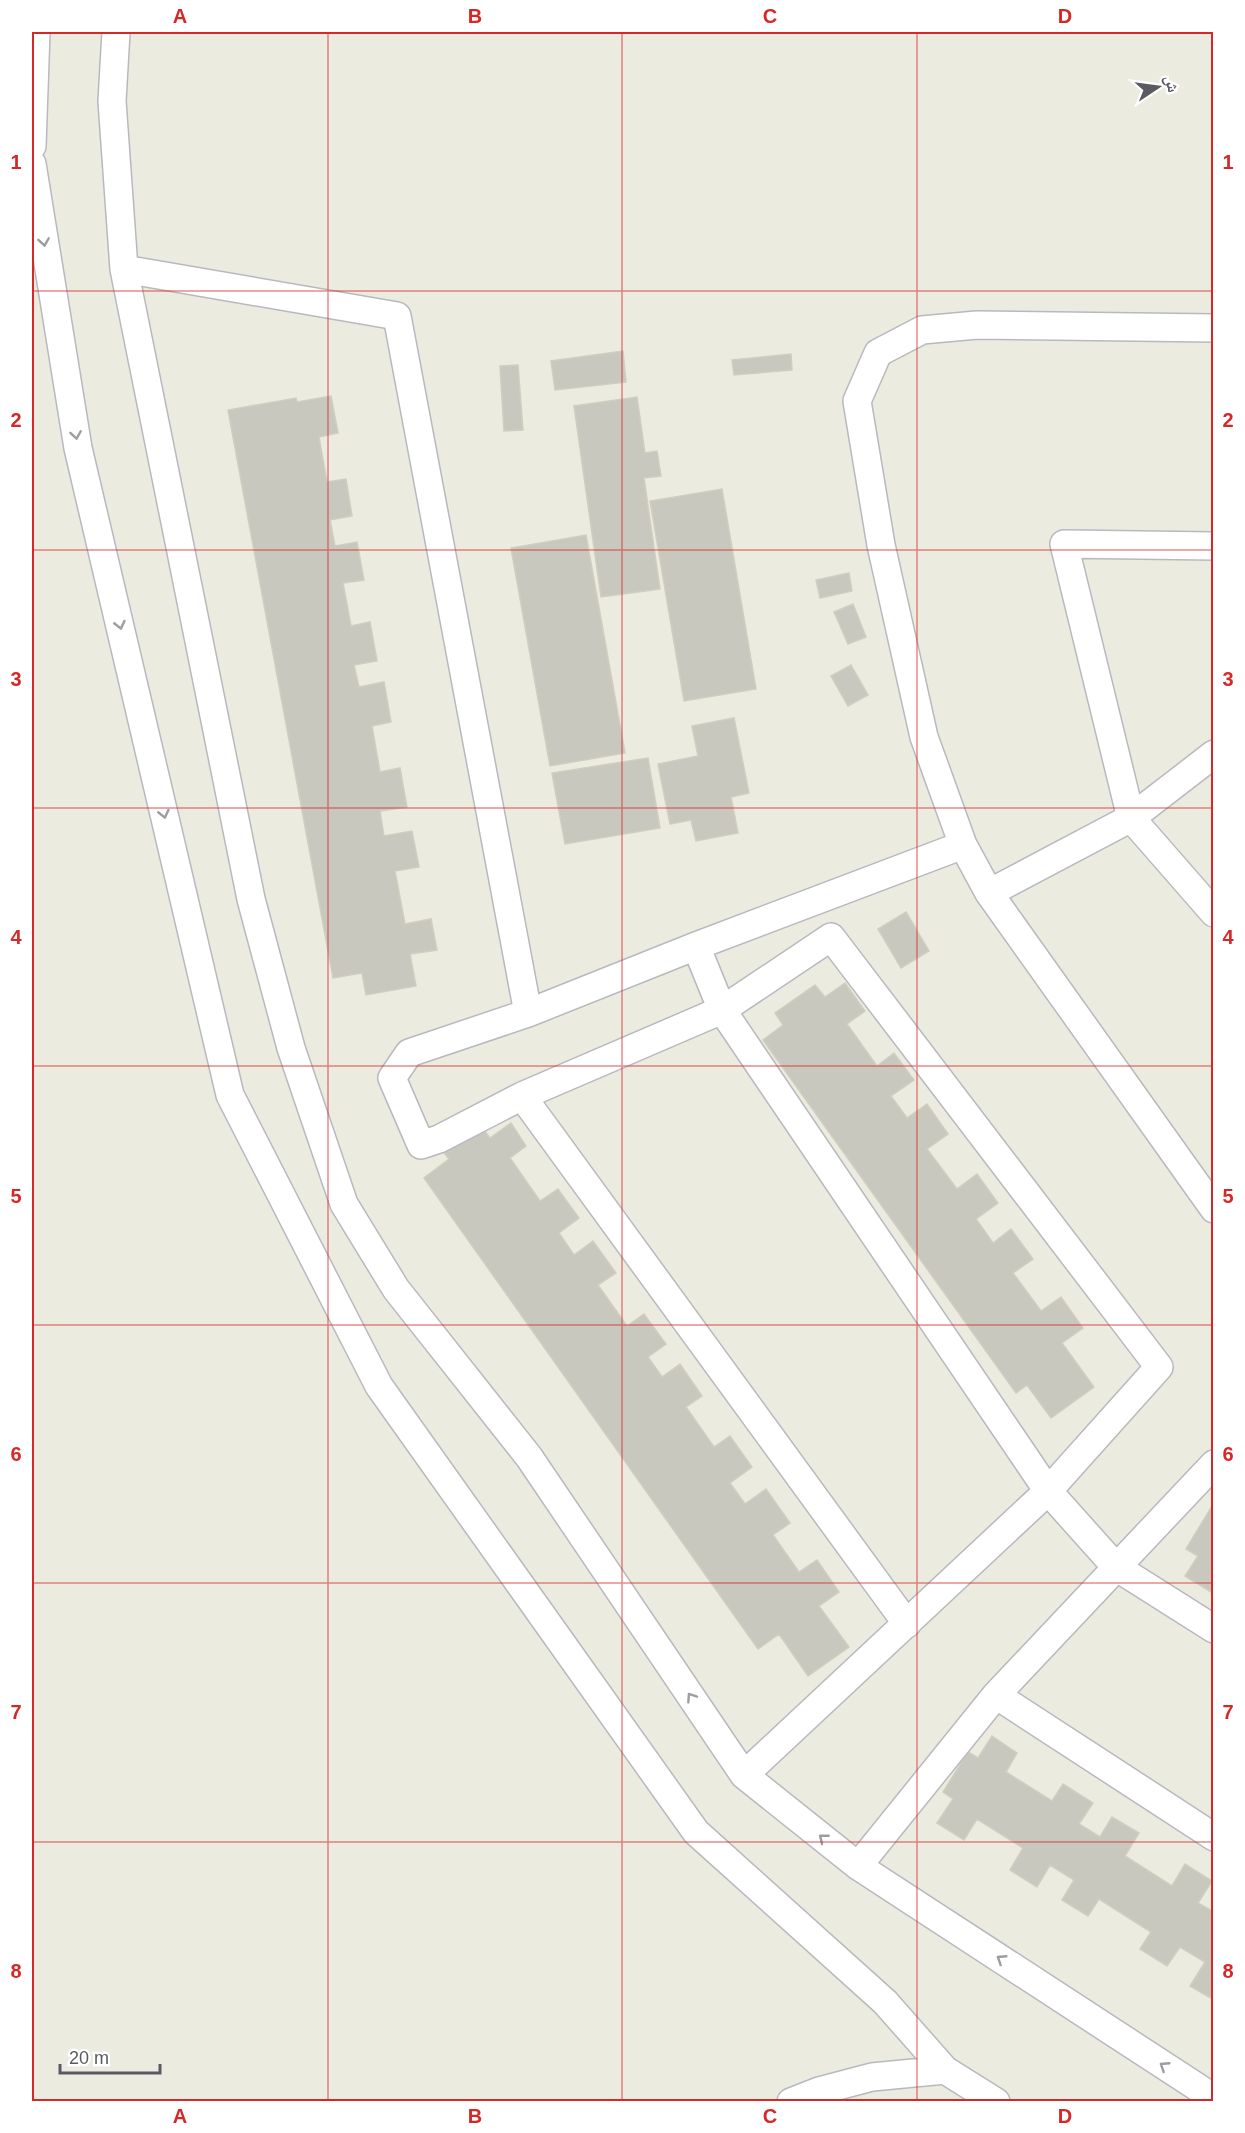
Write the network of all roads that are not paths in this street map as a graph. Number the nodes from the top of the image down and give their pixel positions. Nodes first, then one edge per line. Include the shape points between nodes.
1 (36, 32) edge
2 (116, 32) edge
3 (32, 146) edge
4 (32, 164) edge
5 (124, 269) junction
6 (1214, 328) edge
7 (1214, 546) edge
8 (1214, 754) edge
9 (1131, 818) junction
10 (963, 845) junction
11 (989, 893) junction
12 (1214, 913) edge
13 (696, 946) junction
14 (722, 1010) junction
15 (528, 1013) junction
16 (522, 1095) junction
17 (1214, 1209) edge
18 (1214, 1464) edge
19 (1048, 1491) junction
20 (1116, 1567) junction
21 (907, 1624) junction
22 (1214, 1629) edge
23 (996, 1695) junction
24 (744, 1775) junction
25 (1214, 1837) edge
26 (858, 1866) junction
27 (945, 2070) junction
28 (1214, 2098) edge
29 (790, 2102) edge
30 (996, 2102) edge

1 - 3 street
2 - 5 street via 112,101
4 -> 27 street via 78,448 230,1095 379,1386 696,1832 885,2002
5 - 15 street via 398,316
24 -> 5 street via 529,1458 396,1289 344,1204 291,1048 251,898
6 - 10 street via 977,325 922,330 878,352 857,400 881,545 924,737
7 - 9 street via 1064,544
8 - 9 street
9 - 11 street
9 - 12 street
10 - 11 street
10 - 13 street
11 - 17 street
13 - 14 street
13 - 15 street
14 - 16 street
14 - 19 street
14 - 19 street via 831,937 1159,1366
15 - 16 street via 409,1053 392,1078 421,1145 440,1139
16 - 21 street
18 - 20 street
19 - 20 street
19 - 21 street
20 - 22 street
20 - 23 street
21 - 24 street
23 - 25 street
23 - 26 street
26 -> 24 street
28 -> 26 street
27 - 29 street via 872,2077
27 - 30 street

